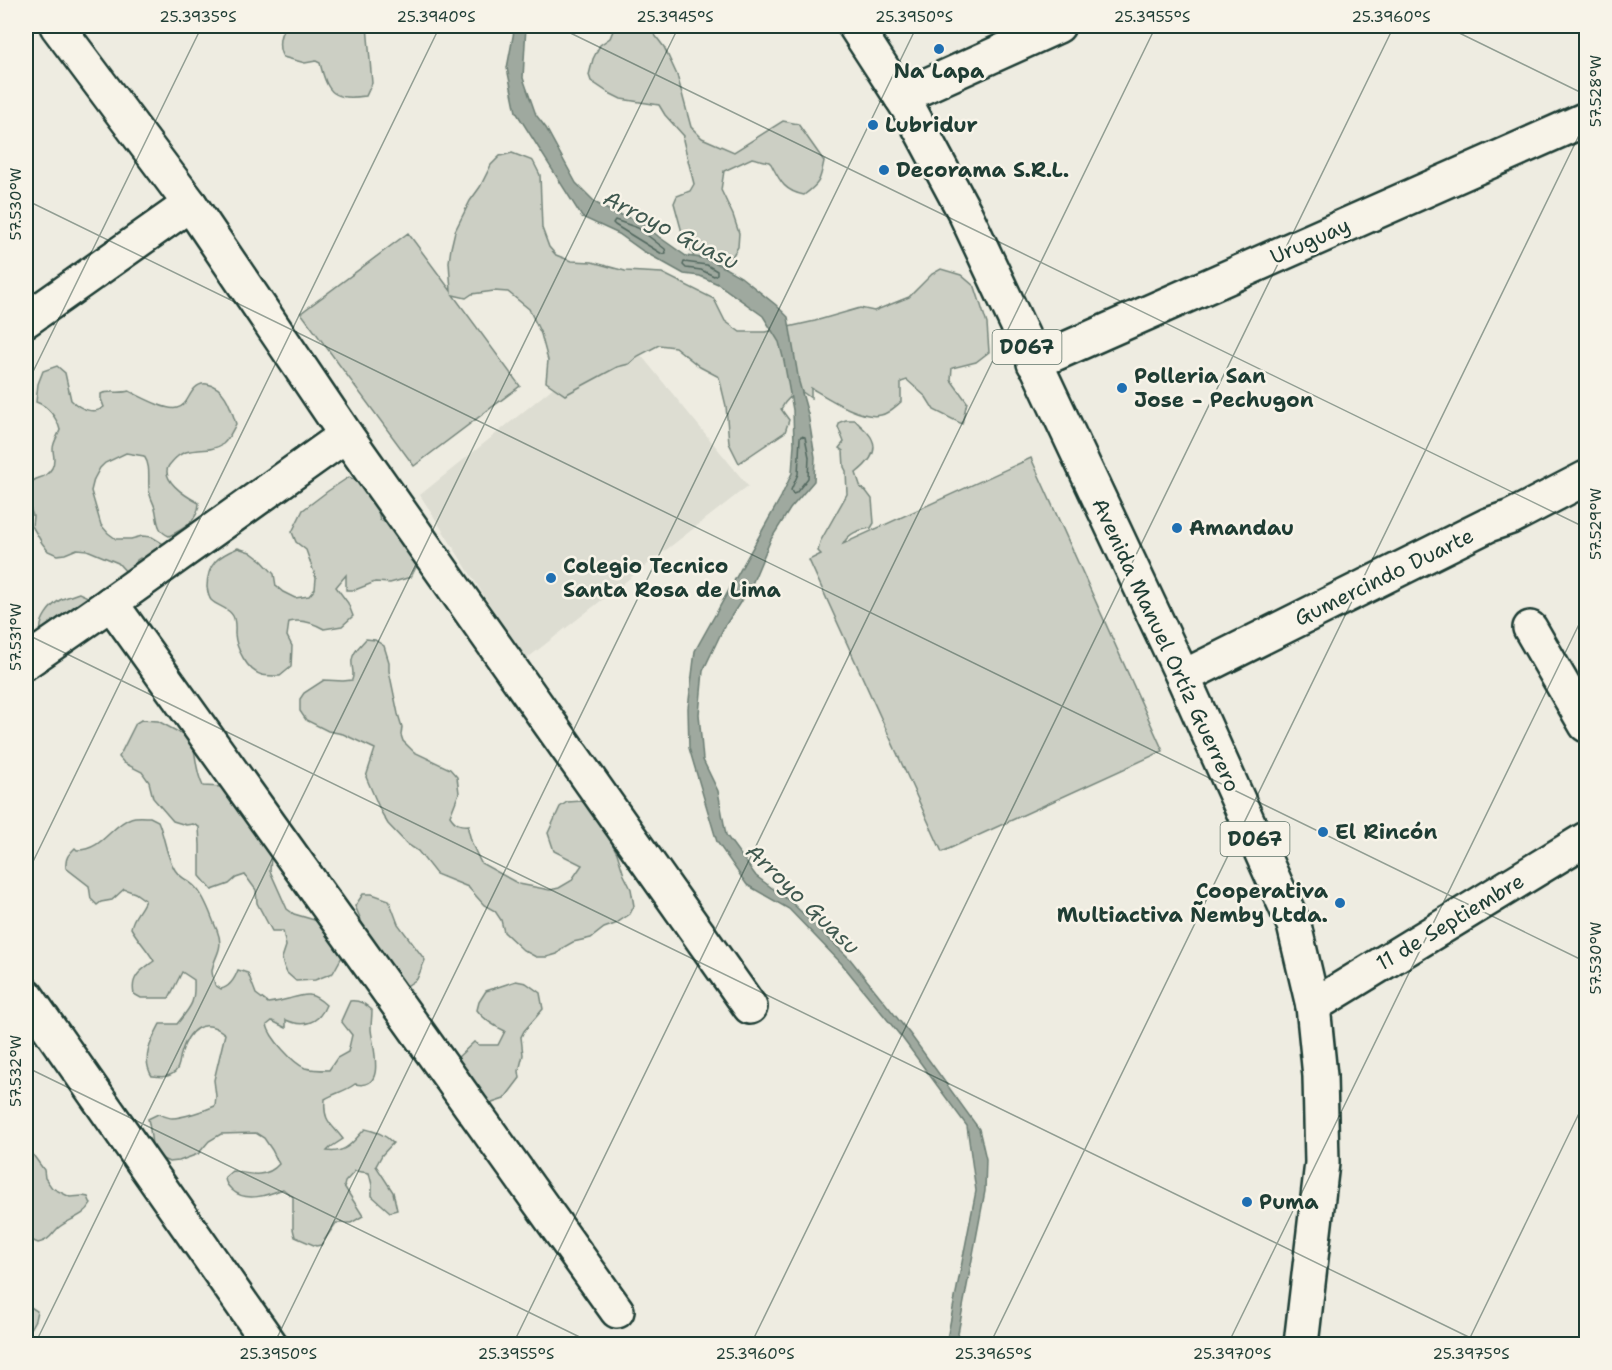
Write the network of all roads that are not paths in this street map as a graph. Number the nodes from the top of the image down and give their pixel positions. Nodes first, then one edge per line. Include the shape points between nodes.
1 (57, 26) edge
2 (855, 26) edge
3 (1058, 26) edge
4 (901, 97) junction
5 (1587, 119) edge
6 (190, 204) junction
7 (26, 320) edge
8 (1034, 363) junction
9 (346, 435) junction
10 (1587, 478) edge
11 (111, 603) junction
12 (1530, 628) dead end
13 (26, 662) edge
14 (1183, 677) junction
15 (1587, 725) edge
16 (1587, 839) edge
17 (26, 995) edge
18 (1313, 1006) junction
19 (750, 1007) dead end
20 (35, 1027) edge
21 (617, 1311) dead end
22 (270, 1344) edge
23 (1301, 1344) edge

1 - 6 street
2 - 4 street, Avenida Manuel Ortíz Guerrero / D067
3 - 4 street
4 - 8 street, Avenida Manuel Ortíz Guerrero / D067 via 965,213
5 - 8 street, Uruguay
6 - 7 street
6 - 9 street
8 - 14 street, Avenida Manuel Ortíz Guerrero / D067
9 - 11 street
9 - 19 street
10 - 14 street, Gumercindo Duarte
11 - 13 street
11 - 21 street
12 - 15 street
14 - 18 street, Avenida Manuel Ortíz Guerrero / D067 via 1294,925
16 - 18 street, 11 de Septiembre
17 - 20 street
18 - 23 street, Avenida Manuel Ortíz Guerrero / D067 via 1322,1163
20 - 22 street

